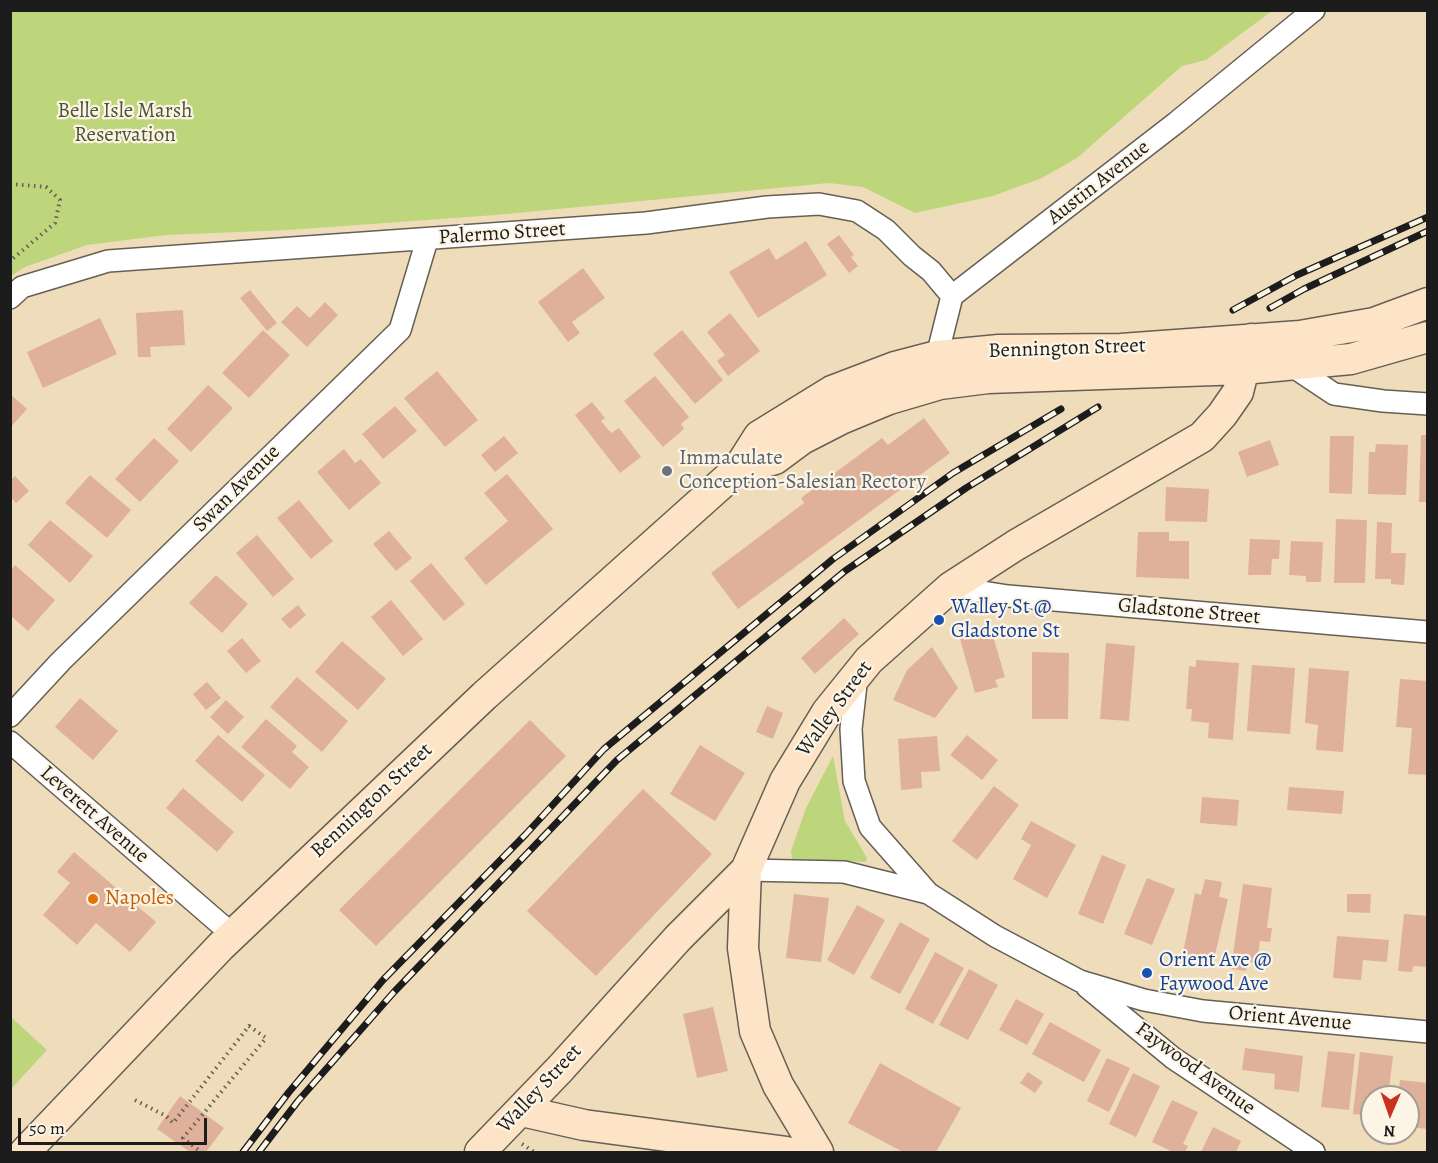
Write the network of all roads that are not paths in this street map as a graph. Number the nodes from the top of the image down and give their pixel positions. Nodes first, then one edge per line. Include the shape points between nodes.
1 (1314, 10) edge
2 (427, 240) junction
3 (16, 292) edge
4 (952, 296) junction
5 (1428, 303) edge
6 (1428, 337) edge
7 (1251, 339) junction
8 (1289, 364) junction
9 (1244, 369) junction
10 (939, 370) junction
11 (1428, 404) edge
12 (951, 587) junction
13 (1428, 632) edge
14 (856, 675) junction
15 (10, 716) edge
16 (10, 742) edge
17 (746, 870) junction
18 (928, 893) junction
19 (233, 935) junction
20 (1080, 981) junction
21 (1428, 1032) edge
22 (522, 1110) junction
23 (25, 1152) edge
24 (480, 1152) edge
25 (787, 1152) edge
26 (818, 1152) edge
27 (1314, 1152) edge

1 - 4 street, Austin Avenue
2 - 3 street, Palermo Street via 108,261
2 - 4 street, Palermo Street via 646,223 819,204 856,212 886,230
2 - 15 street, Swan Avenue via 400,330 61,661
4 - 10 street
5 - 7 main road, Bennington Street via 1374,323 1300,336
6 - 8 main road, Bennington Street via 1351,359
7 - 9 main road, Walley Street
7 - 10 main road, Bennington Street via 1121,349 999,350
8 - 9 main road, Bennington Street
8 - 11 street via 1334,394
9 - 10 main road, Bennington Street via 1000,378
9 - 12 main road, Walley Street via 1238,392 1202,437
10 - 19 main road, Bennington Street via 895,367 775,459 738,469 484,696
12 - 13 street, Gladstone Street via 1008,596
12 - 14 main road, Walley Street
14 - 17 main road, Walley Street via 827,712 785,781
14 - 18 street, Orient Avenue via 851,729 854,781 870,827
16 - 19 street, Leverett Avenue
17 - 18 street, Orient Avenue via 844,872
17 - 22 main road, Walley Street
17 - 26 main road via 743,948 755,1030 777,1085
18 - 20 street, Orient Avenue via 995,936
19 - 23 main road, Bennington Street
20 - 21 street, Orient Avenue via 1144,1000 1203,1011
20 - 27 street, Faywood Avenue via 1173,1058
22 - 24 main road, Walley Street
22 - 25 main road via 584,1125

